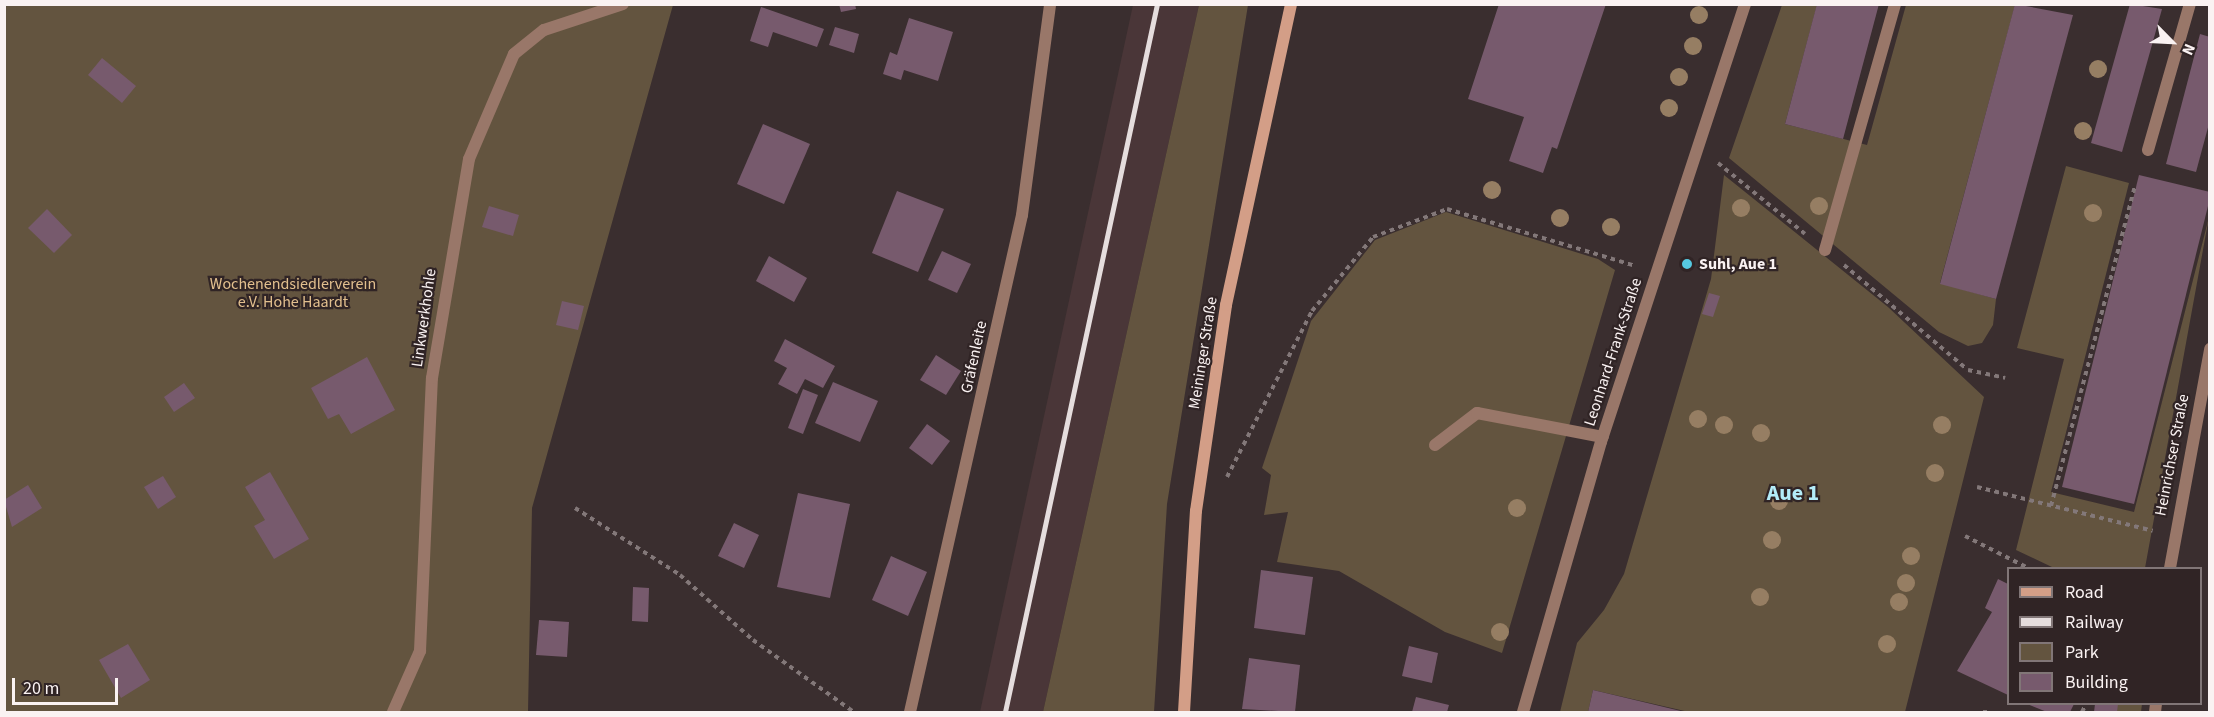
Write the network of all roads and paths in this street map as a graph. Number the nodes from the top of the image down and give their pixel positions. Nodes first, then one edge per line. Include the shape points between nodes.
1 (623, 4) edge
2 (1050, 4) edge
3 (1291, 4) edge
4 (1745, 4) edge
5 (1895, 4) edge
6 (2190, 4) edge
7 (1697, 147) junction
8 (2148, 150) dead end
9 (2135, 185) dead end
10 (1825, 250) junction
11 (1657, 273) junction
12 (2210, 349) edge
13 (2005, 378) dead end
14 (1603, 437) junction
15 (1435, 445) dead end
16 (1228, 477) dead end
17 (1977, 487) dead end
18 (2051, 506) junction
19 (575, 508) dead end
20 (1965, 536) dead end
21 (2174, 536) junction
22 (2026, 567) edge
23 (2170, 567) edge
24 (393, 712) edge
25 (854, 712) edge
26 (910, 712) edge
27 (1184, 712) edge
28 (1523, 712) edge

1 - 24 street, Linkwerkhohle via 544,30 514,54 469,159 432,378 420,651
2 - 26 street, Gräfenleite via 1022,215
3 - 27 main road, Meininger Straße via 1226,305 1196,511
4 - 7 street, Leonhard-Frank-Straße
5 - 10 street
6 - 8 street
7 - 10 path
7 - 11 street, Leonhard-Frank-Straße
9 - 18 path
10 - 13 path via 1968,370
11 - 14 street, Leonhard-Frank-Straße
11 - 16 path via 1448,209 1373,237 1312,311
12 - 21 street, Heinrichser Straße
14 - 15 street via 1477,413
14 - 28 street, Leonhard-Frank-Straße
17 - 18 path
18 - 21 path
19 - 25 path via 680,575 753,640
20 - 22 path
21 - 23 street, Heinrichser Straße

